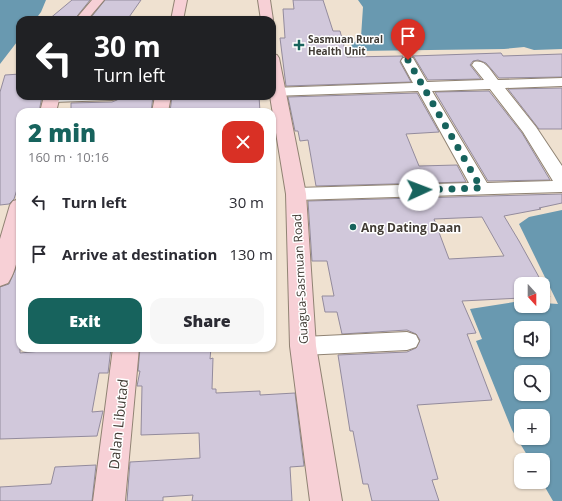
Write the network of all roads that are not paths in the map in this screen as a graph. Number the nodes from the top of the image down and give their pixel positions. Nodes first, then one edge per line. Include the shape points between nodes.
1 (98, 0) edge
2 (181, 0) edge
3 (264, 0) edge
4 (84, 16) edge
5 (178, 16) edge
6 (266, 16) edge
7 (408, 60) dead end
8 (479, 65) dead end
9 (562, 82) edge
10 (494, 85) junction
11 (423, 87) junction
12 (276, 92) edge
13 (71, 100) edge
14 (276, 100) edge
15 (51, 102) edge
16 (562, 180) edge
17 (562, 186) edge
18 (481, 188) junction
19 (296, 194) junction
20 (16, 220) edge
21 (0, 278) edge
22 (407, 341) dead end
23 (303, 346) junction
24 (126, 352) edge
25 (109, 501) edge
26 (326, 501) edge

1 - 4 main road
2 - 5 main road
3 - 6 main road
7 - 11 street
8 - 10 street
9 - 10 street
10 - 11 street
10 - 16 street via 530,130
11 - 12 street
11 - 18 street
13 - 15 street
14 - 19 main road, Guagua-Sasmuan Road
17 - 18 street
18 - 19 street
19 - 23 main road, Guagua-Sasmuan Road
20 - 21 main road
22 - 23 street
23 - 26 main road, Guagua-Sasmuan Road
24 - 25 main road, Dalan Libutad

